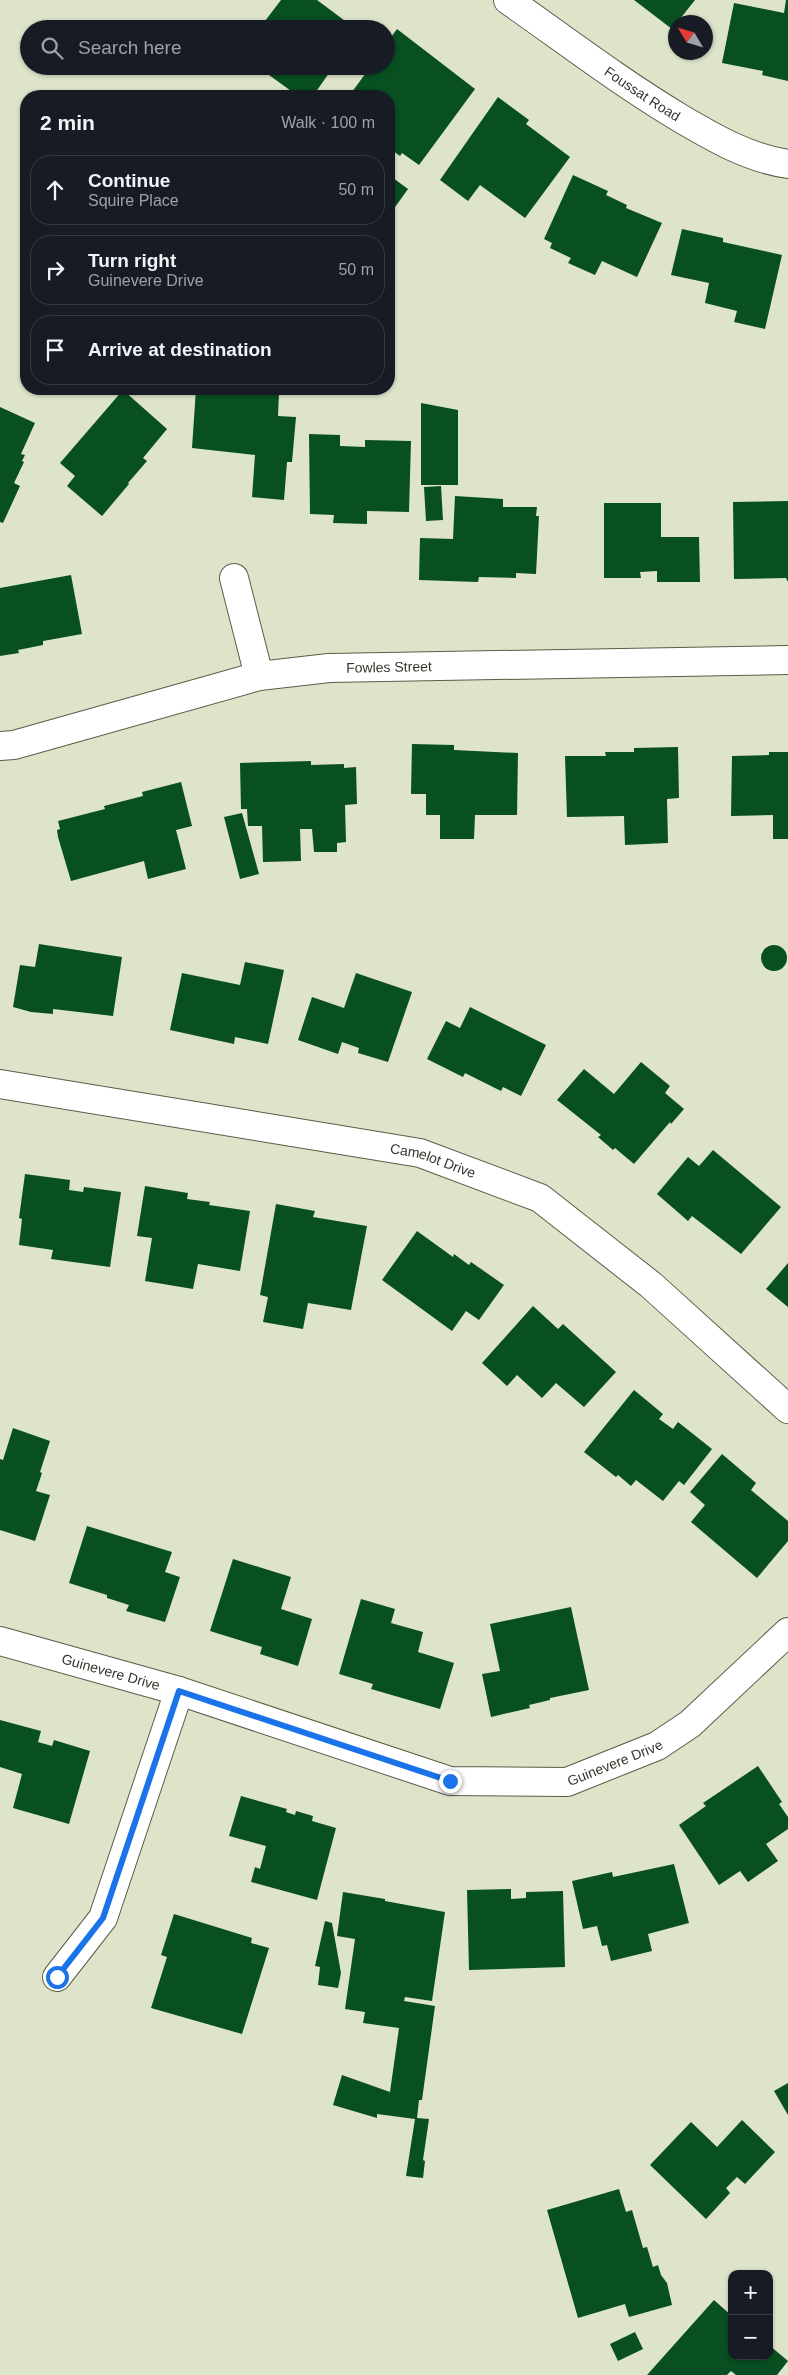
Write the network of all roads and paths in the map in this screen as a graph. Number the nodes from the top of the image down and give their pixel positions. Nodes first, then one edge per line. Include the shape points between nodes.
1 (508, 0) edge
2 (788, 164) edge
3 (234, 578) dead end
4 (788, 660) edge
5 (259, 676) junction
6 (0, 746) edge
7 (0, 1084) edge
8 (788, 1409) edge
9 (788, 1632) edge
10 (0, 1641) edge
11 (179, 1691) junction
12 (57, 1977) dead end

1 - 2 street, Foussat Road via 642,95 725,144
3 - 5 street
4 - 5 street, Fowles Street via 330,668
5 - 6 street, Fowles Street via 14,745
7 - 8 street, Camelot Drive via 420,1153 540,1198 651,1285
9 - 11 street, Guinevere Drive via 690,1724 657,1746 567,1782 450,1781
10 - 11 street, Guinevere Drive
11 - 12 street via 103,1918

